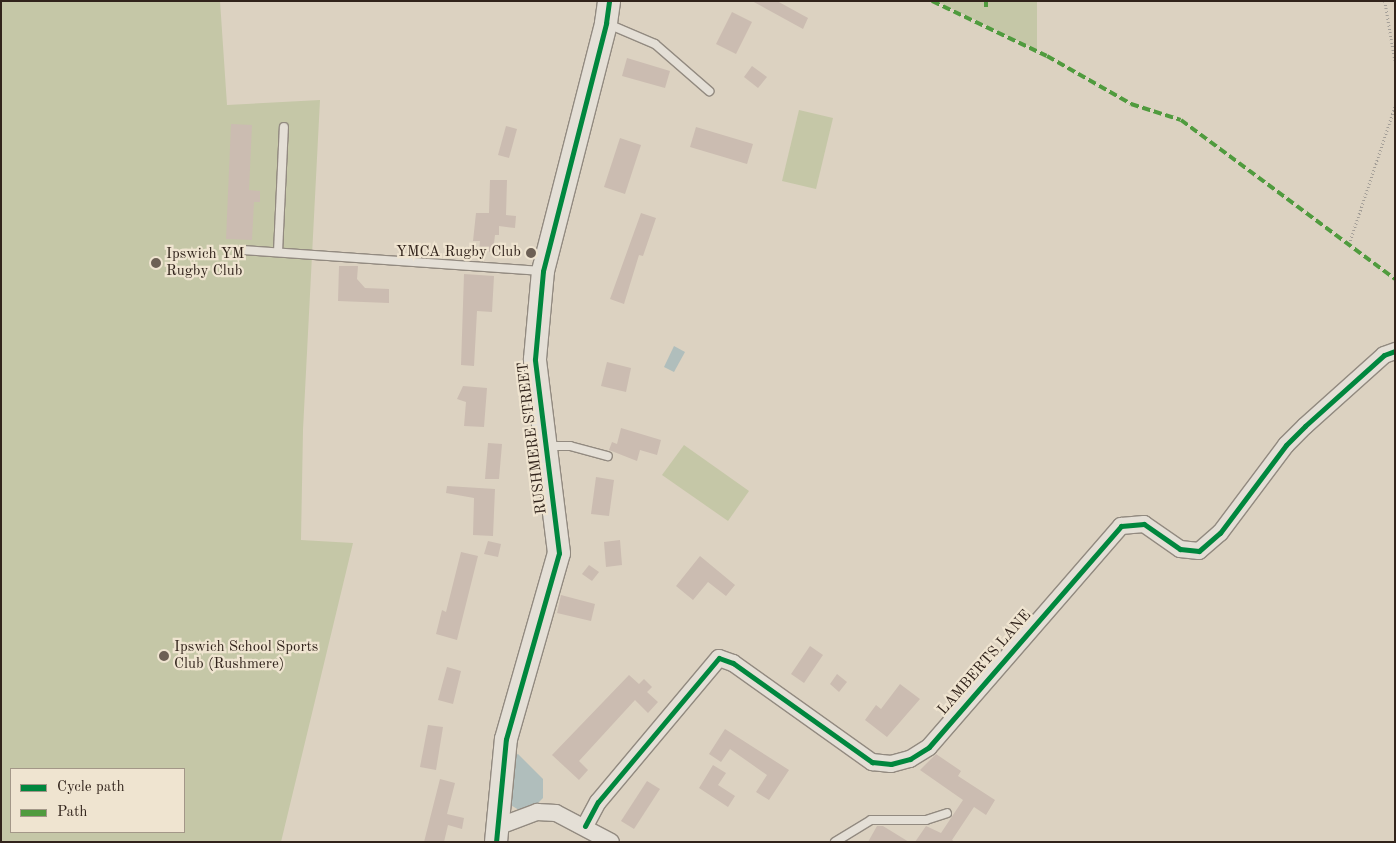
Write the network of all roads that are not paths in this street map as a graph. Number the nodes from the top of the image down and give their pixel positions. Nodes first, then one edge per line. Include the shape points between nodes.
1 (608, 12) edge
2 (709, 91) dead end
3 (284, 127) dead end
4 (244, 250) dead end
5 (278, 252) junction
6 (543, 271) junction
7 (1395, 351) edge
8 (546, 446) junction
9 (608, 456) dead end
10 (947, 813) dead end
11 (585, 826) junction
12 (497, 834) edge
13 (611, 842) edge
14 (835, 842) edge

1 - 2 lane via 655,44
1 - 6 street, RUSHMERE STREET
3 - 5 lane
4 - 5 lane
5 - 6 lane
6 - 8 street, RUSHMERE STREET via 535,359
7 - 11 street, LAMBERTS LANE via 1384,355 1298,432 1220,533 1199,551 1180,549 1144,524 1122,526 929,747 916,755 891,764 872,762 733,662 718,658 598,802
8 - 9 lane via 570,446
8 - 12 street, RUSHMERE STREET via 560,553 506,740
10 - 14 lane via 926,820 871,820
11 - 12 street via 556,813 537,812
11 - 13 street

